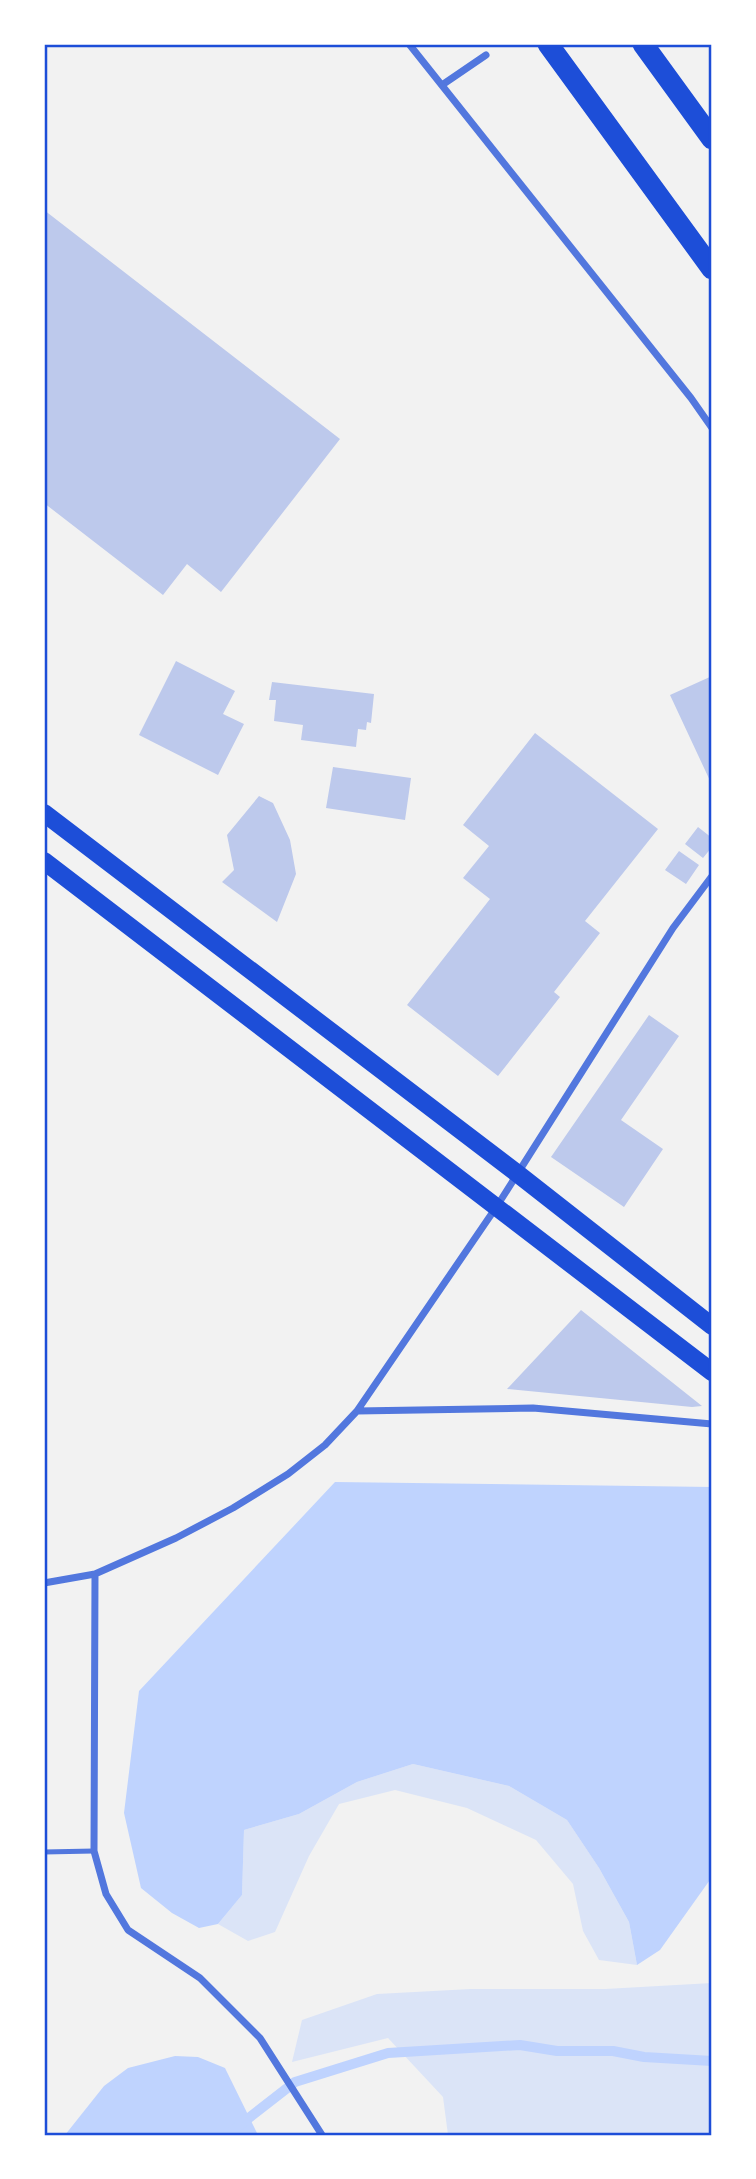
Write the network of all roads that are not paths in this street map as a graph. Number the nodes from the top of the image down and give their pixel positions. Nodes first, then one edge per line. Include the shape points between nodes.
1 (409, 44) edge
2 (548, 44) edge
3 (643, 44) edge
4 (486, 55) dead end
5 (442, 85) junction
6 (712, 139) edge
7 (712, 270) edge
8 (712, 428) edge
9 (44, 813) edge
10 (44, 861) edge
11 (712, 876) edge
12 (518, 1174) junction
13 (497, 1206) junction
14 (712, 1326) edge
15 (712, 1372) edge
16 (357, 1411) junction
17 (712, 1424) edge
18 (95, 1574) junction
19 (44, 1583) edge
20 (94, 1851) junction
21 (44, 1852) edge
22 (322, 2135) edge

1 - 5 street
2 - 7 highway
3 - 6 highway
4 - 5 street
5 - 8 street
9 - 12 main road
10 - 13 main road
11 - 12 street via 673,928
12 - 13 street
12 - 14 main road
13 - 15 main road
13 - 16 street
16 - 17 street via 533,1408
16 - 18 street via 325,1445 288,1474 176,1538
18 - 19 street
18 - 20 street
20 - 21 lane
20 - 22 street via 106,1894 128,1930 200,1978 260,2038

